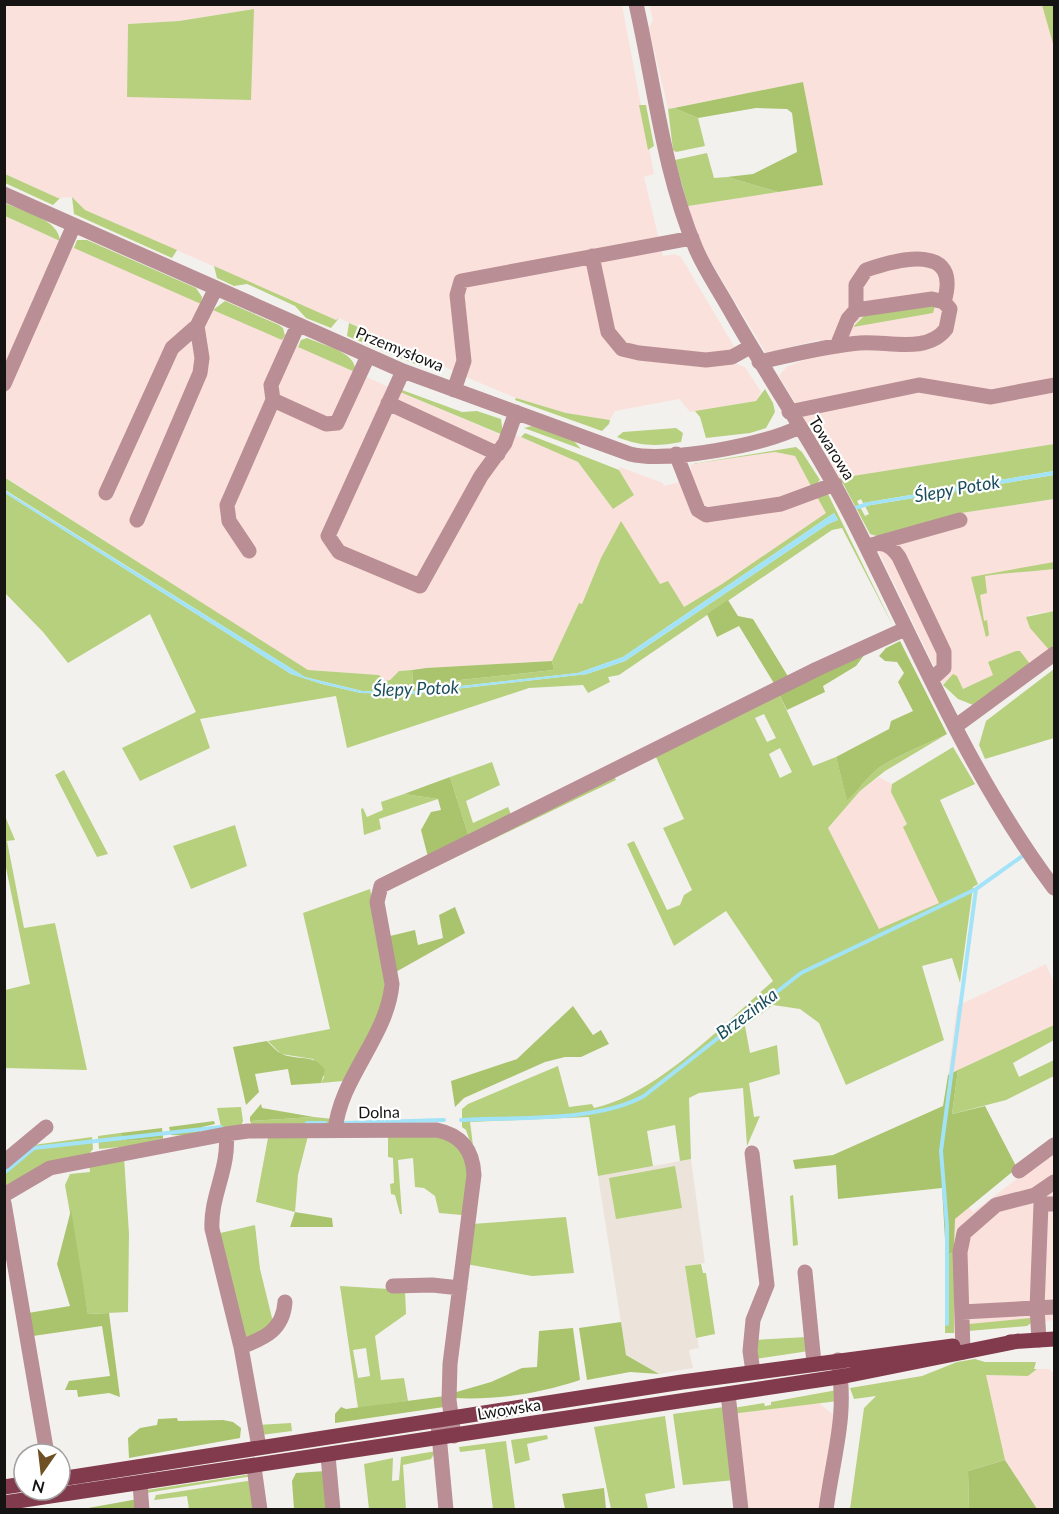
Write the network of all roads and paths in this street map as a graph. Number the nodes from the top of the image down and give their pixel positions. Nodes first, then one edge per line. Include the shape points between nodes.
1 (636, 4) edge
2 (4, 194) edge
3 (75, 225) junction
4 (692, 238) junction
5 (592, 256) junction
6 (216, 288) junction
7 (944, 302) junction
8 (856, 310) junction
9 (298, 325) junction
10 (197, 326) junction
11 (837, 346) junction
12 (750, 347) junction
13 (368, 356) junction
14 (759, 362) junction
15 (403, 371) junction
16 (4, 384) edge
17 (1054, 386) edge
18 (454, 390) junction
19 (273, 400) junction
20 (388, 402) junction
21 (516, 412) junction
22 (789, 412) junction
23 (799, 427) junction
24 (498, 454) junction
25 (676, 454) junction
26 (838, 491) junction
27 (105, 493) dead end
28 (137, 520) dead end
29 (960, 520) dead end
30 (872, 545) junction
31 (249, 551) dead end
32 (905, 629) junction
33 (1054, 654) edge
34 (932, 679) junction
35 (956, 726) junction
36 (1054, 888) edge
37 (46, 1126) dead end
38 (335, 1131) junction
39 (226, 1134) junction
40 (1054, 1145) edge
41 (752, 1153) dead end
42 (4, 1162) edge
43 (1019, 1171) dead end
44 (1054, 1182) edge
45 (4, 1195) edge
46 (1045, 1200) edge
47 (4, 1203) edge
48 (1047, 1256) edge
49 (805, 1272) dead end
50 (393, 1286) dead end
51 (460, 1288) junction
52 (285, 1302) dead end
53 (1054, 1307) edge
54 (1037, 1308) junction
55 (962, 1312) junction
56 (1047, 1339) edge
57 (242, 1347) junction
58 (962, 1349) junction
59 (838, 1360) junction
60 (814, 1363) junction
61 (753, 1372) junction
62 (841, 1376) junction
63 (728, 1394) junction
64 (444, 1420) junction
65 (447, 1437) junction
66 (45, 1442) edge
67 (259, 1448) junction
68 (328, 1456) junction
69 (254, 1467) junction
70 (72, 1477) edge
71 (140, 1484) junction
72 (4, 1503) edge
73 (142, 1509) edge
74 (260, 1509) edge
75 (333, 1509) edge
76 (446, 1509) edge
77 (741, 1509) edge
78 (826, 1509) edge

1 - 4 street, Towarowa via 676,195
2 - 3 street, Przemysłowa
3 - 6 street, Przemysłowa
3 - 16 street
4 - 5 street
4 - 12 street, Towarowa
5 - 12 street via 608,332 622,349 710,360 732,357
5 - 18 street via 461,281 457,295 464,359
6 - 9 street, Przemysłowa
6 - 10 street
7 - 8 street via 932,299
7 - 8 street via 945,270 923,258 866,270 856,285
7 - 11 street via 950,317 937,338 898,346 876,342
8 - 11 street
9 - 13 street, Przemysłowa
9 - 19 street via 271,385
10 - 27 street via 170,351
10 - 28 street via 200,373
11 - 14 street
12 - 14 street, Towarowa
13 - 15 street, Przemysłowa
13 - 19 street via 337,423 326,424
14 - 22 street, Towarowa
15 - 18 street, Przemysłowa
15 - 20 street
17 - 22 street via 991,397 919,385
18 - 21 street, Przemysłowa
19 - 31 street via 227,505 229,521
20 - 24 street
20 - 24 street via 329,532 339,552 420,586 481,476
21 - 24 street
21 - 25 street, Przemysłowa via 630,454
22 - 23 street, Towarowa
23 - 25 street, Przemysłowa via 764,441
23 - 26 street, Towarowa
25 - 26 street via 698,510 706,515
26 - 30 street, Towarowa via 857,527
29 - 30 street
30 - 32 street, Towarowa
30 - 34 street via 887,545 898,557 944,652 944,668
32 - 34 street, Towarowa
32 - 38 street via 381,886 377,902 391,997 337,1113
33 - 35 street
34 - 35 street, Towarowa
35 - 36 street, Towarowa via 1007,818
37 - 42 street
38 - 39 street, Dolna
38 - 51 street, Dolna via 437,1130 451,1133 467,1147 474,1175
39 - 45 street, Dolna via 50,1168
39 - 57 street via 212,1229
40 - 43 street
41 - 61 street via 767,1285 753,1320
44 - 46 street
46 - 48 street
46 - 55 street via 996,1205 964,1233 960,1252
47 - 66 street
48 - 54 street
49 - 60 street
50 - 51 street
51 - 64 street, Dolna
52 - 57 street via 276,1329
53 - 54 street
54 - 55 street
54 - 56 street
55 - 58 street
56 - 58 main road, Lwowska
57 - 67 street
58 - 59 main road, Lwowska
58 - 62 main road, Lwowska
59 - 60 main road, Lwowska
59 - 62 street
60 - 61 main road, Lwowska
61 - 64 main road, Lwowska
62 - 63 main road, Lwowska
62 - 78 street via 841,1434
63 - 65 main road, Lwowska
63 - 77 street
64 - 65 street, Dolna
64 - 67 main road, Lwowska
65 - 68 main road, Lwowska
65 - 76 street, Dolna
67 - 70 main road, Lwowska
68 - 69 main road, Lwowska
68 - 75 street
69 - 71 main road, Lwowska
69 - 74 street
71 - 72 main road, Lwowska
71 - 73 street

